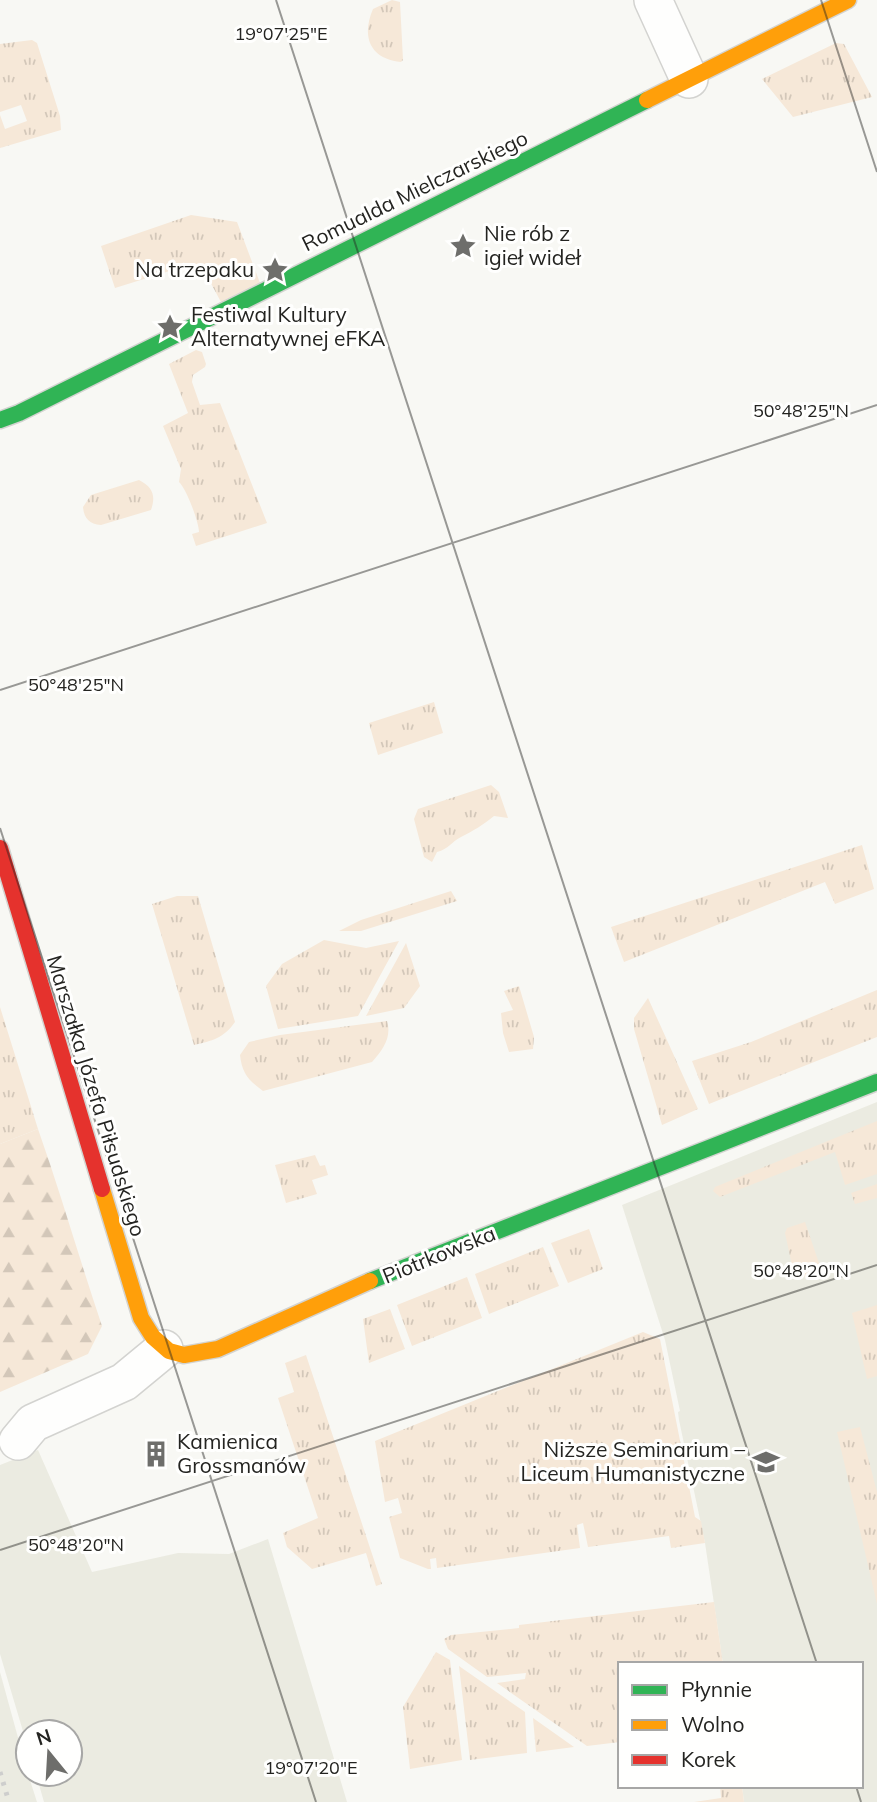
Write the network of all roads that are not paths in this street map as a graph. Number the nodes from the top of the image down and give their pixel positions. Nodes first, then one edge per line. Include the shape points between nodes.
1 (653, 0) edge
2 (848, 0) edge
3 (688, 79) junction
4 (0, 420) edge
5 (0, 848) edge
6 (877, 1082) edge
7 (164, 1349) junction
8 (18, 1441) dead end

1 - 3 street
2 - 3 street, Romualda Mielczarskiego
3 - 4 street, Romualda Mielczarskiego
5 - 7 street, Marszałka Józefa Piłsudskiego via 141,1318 151,1338
6 - 7 street, Piotrkowska via 346,1292 205,1353 185,1356
7 - 8 street via 124,1382 33,1423

